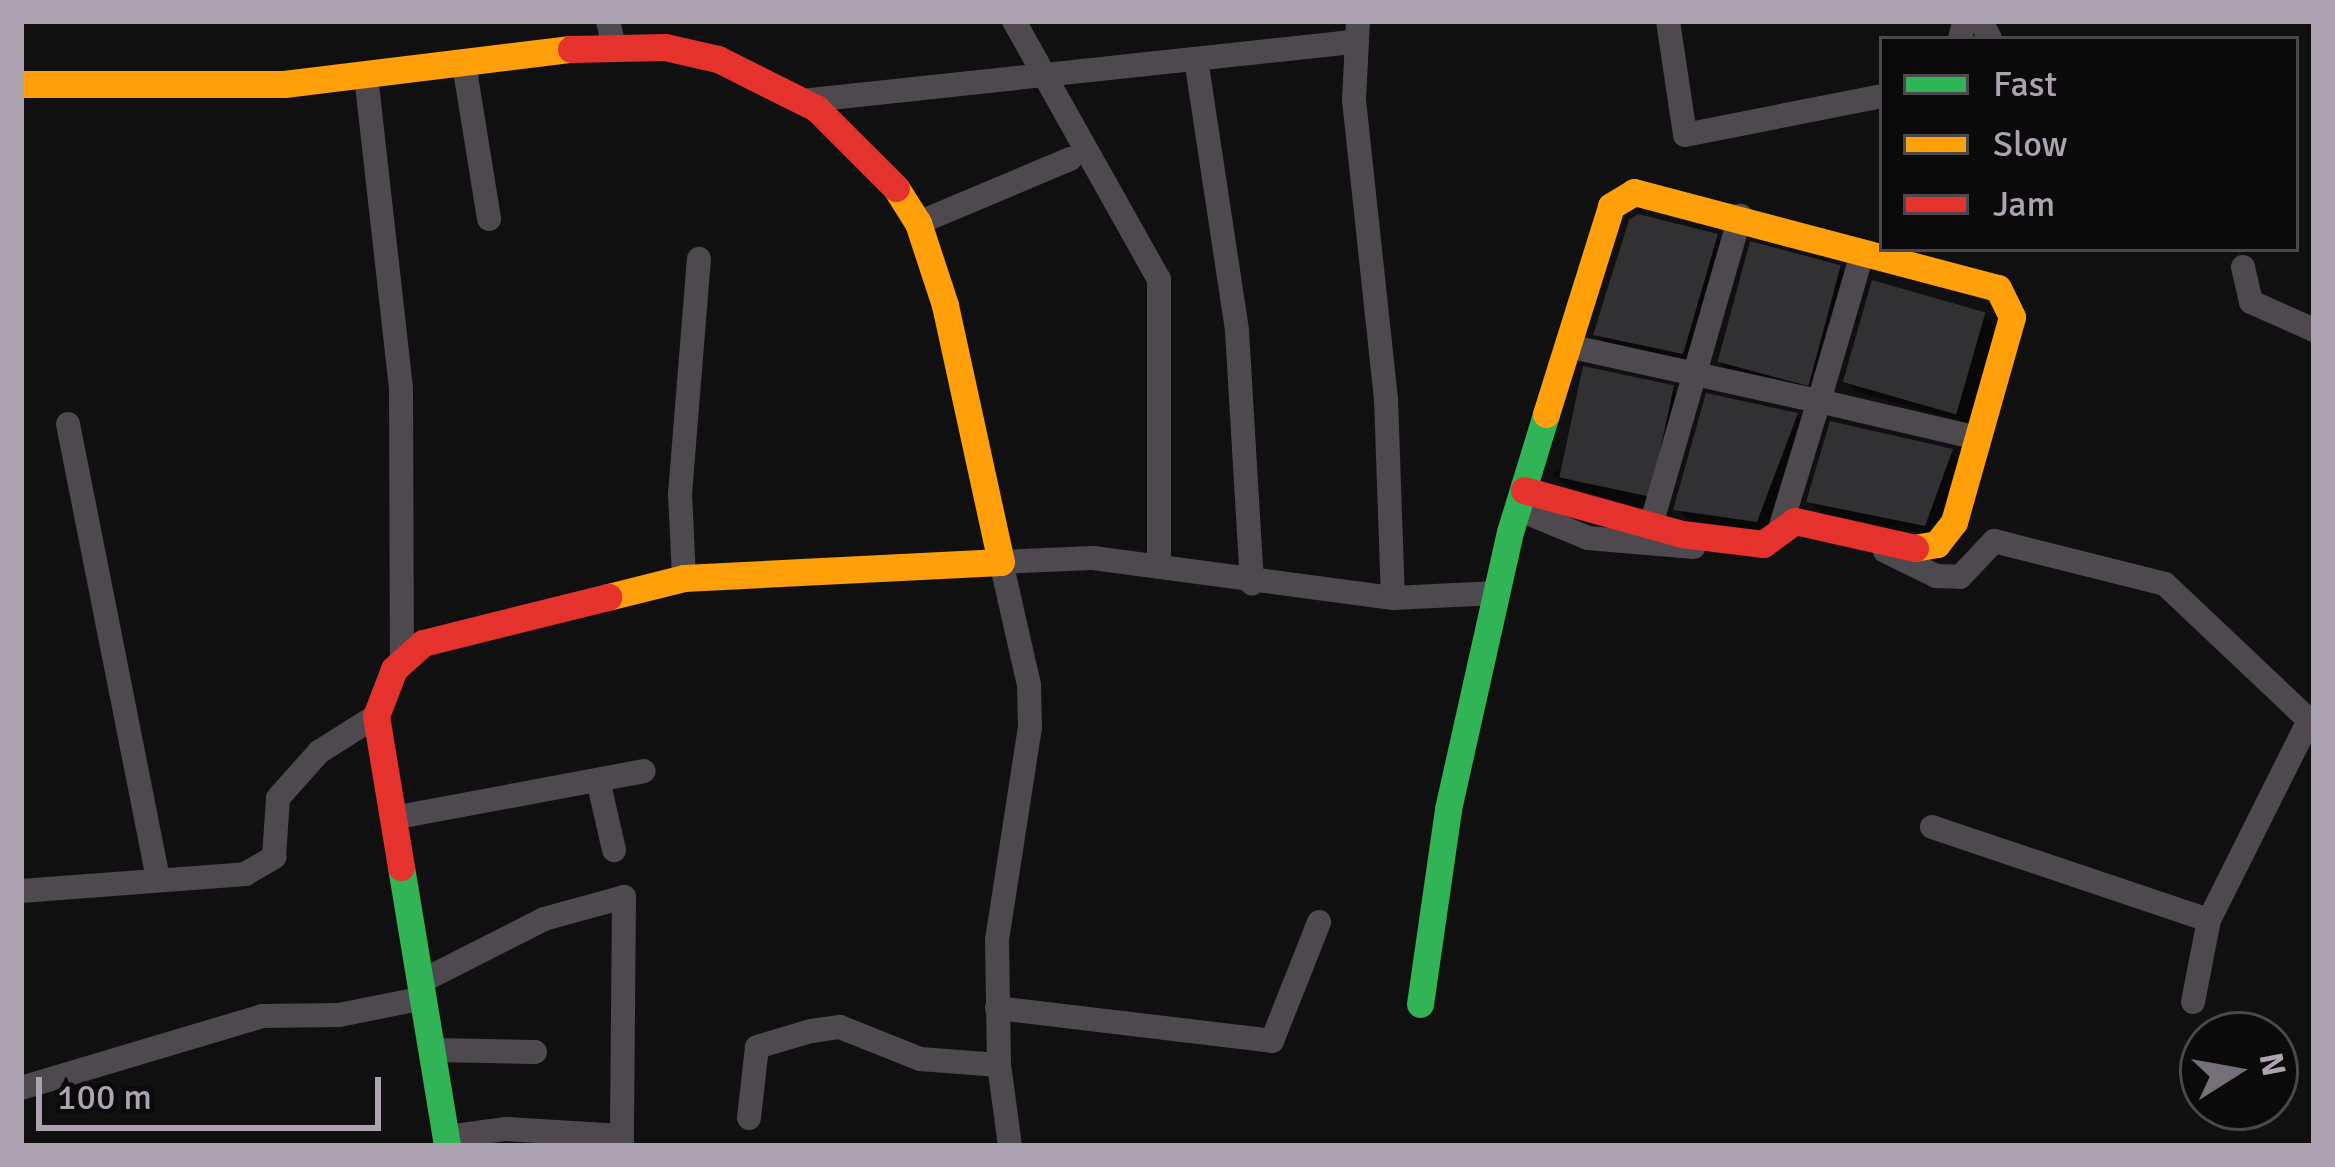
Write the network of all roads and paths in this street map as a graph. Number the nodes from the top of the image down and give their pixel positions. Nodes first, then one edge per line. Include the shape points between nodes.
1 (1014, 21) edge
2 (1668, 21) edge
3 (1355, 32) edge
4 (611, 33) edge
5 (1196, 59) junction
6 (464, 64) junction
7 (1038, 75) junction
8 (366, 76) junction
9 (21, 84) edge
10 (1879, 97) edge
11 (802, 100) junction
12 (1070, 159) dead end
13 (1740, 216) junction
14 (489, 219) dead end
15 (918, 223) junction
16 (1863, 251) junction
17 (699, 259) dead end
18 (2242, 267) dead end
19 (2314, 330) edge
20 (1568, 346) junction
21 (1693, 374) junction
22 (1819, 401) junction
23 (68, 424) dead end
24 (1978, 438) junction
25 (1521, 499) junction
26 (1651, 525) junction
27 (1780, 529) junction
28 (1001, 562) junction
29 (1159, 567) junction
30 (684, 578) junction
31 (1252, 584) junction
32 (1497, 593) junction
33 (1393, 598) junction
34 (402, 662) junction
35 (376, 716) junction
36 (2311, 724) edge
37 (644, 771) dead end
38 (598, 780) junction
39 (394, 818) junction
40 (1933, 827) dead end
41 (614, 850) dead end
42 (158, 879) junction
43 (21, 891) edge
44 (2209, 920) junction
45 (1319, 922) dead end
46 (423, 990) junction
47 (2193, 1002) dead end
48 (1420, 1004) dead end
49 (997, 1008) junction
50 (433, 1050) junction
51 (535, 1052) dead end
52 (998, 1065) junction
53 (21, 1088) edge
54 (749, 1118) dead end
55 (622, 1141) edge
56 (447, 1142) edge
57 (1010, 1146) edge

1 - 7 street
2 - 10 street via 1685,135
3 - 5 street
3 - 33 street via 1386,399
4 - 6 street
4 - 11 street via 718,58
5 - 7 street
5 - 31 street via 1237,331
6 - 8 street
6 - 14 street
7 - 11 street
7 - 29 street via 1159,279
8 - 9 street
8 - 34 street via 401,388
11 - 15 street via 854,137
12 - 15 street
13 - 16 street
13 - 20 street via 1634,192 1611,206
13 - 21 street
15 - 28 street via 945,305
16 - 22 street
16 - 24 street via 1998,288 2012,317
17 - 30 street via 680,494
18 - 19 street via 2251,302
20 - 21 street
20 - 25 street
21 - 22 street
21 - 26 street
22 - 24 street
22 - 27 street
23 - 42 street
24 - 27 street via 1954,522 1937,544 1919,549 1795,521
25 - 26 street
25 - 32 street
25 - 36 street via 1588,538 1745,550 1838,534 1936,576 1960,577 1994,541 2056,562 2136,573 2164,584
26 - 27 street via 1762,544
28 - 29 street via 1093,558
28 - 30 street
28 - 49 street via 1029,685 1030,727 997,940
29 - 31 street
30 - 34 street via 423,643
31 - 33 street
32 - 33 street
32 - 48 street via 1448,809
34 - 35 street
35 - 39 street
35 - 42 street via 319,752 278,798 274,857 245,874
36 - 44 street
37 - 38 street
38 - 39 street
38 - 41 street
39 - 46 street
40 - 44 street
42 - 43 street
44 - 47 street
45 - 49 street via 1272,1041
46 - 50 street
46 - 53 street via 339,1015 262,1016
46 - 55 street via 544,919 624,897
49 - 52 street
50 - 51 street
50 - 56 street
52 - 54 street via 920,1059 840,1027 812,1031 757,1047
52 - 57 street
55 - 56 street via 506,1129

